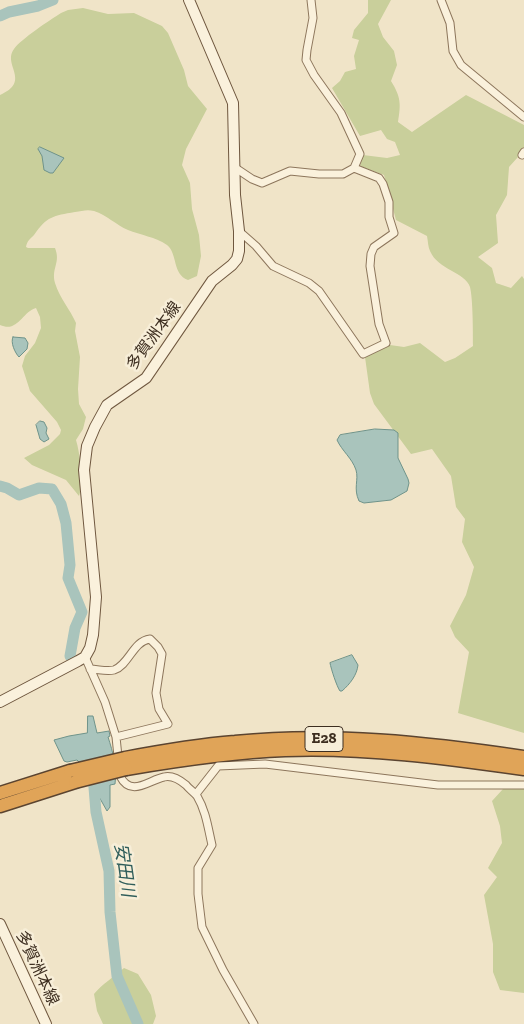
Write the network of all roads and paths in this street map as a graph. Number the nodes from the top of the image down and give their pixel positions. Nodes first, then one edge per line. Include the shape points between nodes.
1 (189, 0) edge
2 (311, 0) edge
3 (441, 0) edge
4 (524, 117) edge
5 (234, 167) junction
6 (354, 168) junction
7 (239, 231) junction
8 (85, 656) junction
9 (90, 669) junction
10 (0, 702) edge
11 (116, 737) junction
12 (524, 757) edge
13 (126, 764) junction
14 (524, 769) edge
15 (73, 776) junction
16 (524, 785) edge
17 (0, 793) edge
18 (196, 794) junction
19 (0, 806) edge
20 (0, 924) edge
21 (46, 1024) edge
22 (254, 1024) edge

1 - 5 main road, 多賀洲本線 via 233,103
2 - 6 street via 314,18 306,60 341,113 360,154
3 - 4 street via 450,23 453,51 461,65
5 - 6 street via 262,183 290,171 343,174
5 - 7 main road, 多賀洲本線
6 - 7 street via 379,178 383,184 394,233 374,248 370,266 379,324 386,343 363,354 319,291 273,266
7 - 8 main road, 多賀洲本線 via 237,259 212,281 146,378 107,405 87,446 84,470 96,597 93,635
8 - 9 street
8 - 10 main road
9 - 11 street
9 - 11 street via 112,670 119,667 145,640 150,639 162,654 156,693 168,724
11 - 18 street via 122,782 128,786 141,786 166,776 179,780
12 - 13 highway, E28 via 430,744 284,739 192,747
13 - 14 highway, E28 via 285,750 379,752
13 - 15 highway, E28, bridge
15 - 17 highway, E28
15 - 19 highway, E28
16 - 18 street via 438,785 266,764 218,766
18 - 22 street via 205,812 212,845 198,868 202,927
20 - 21 main road, 多賀洲本線

